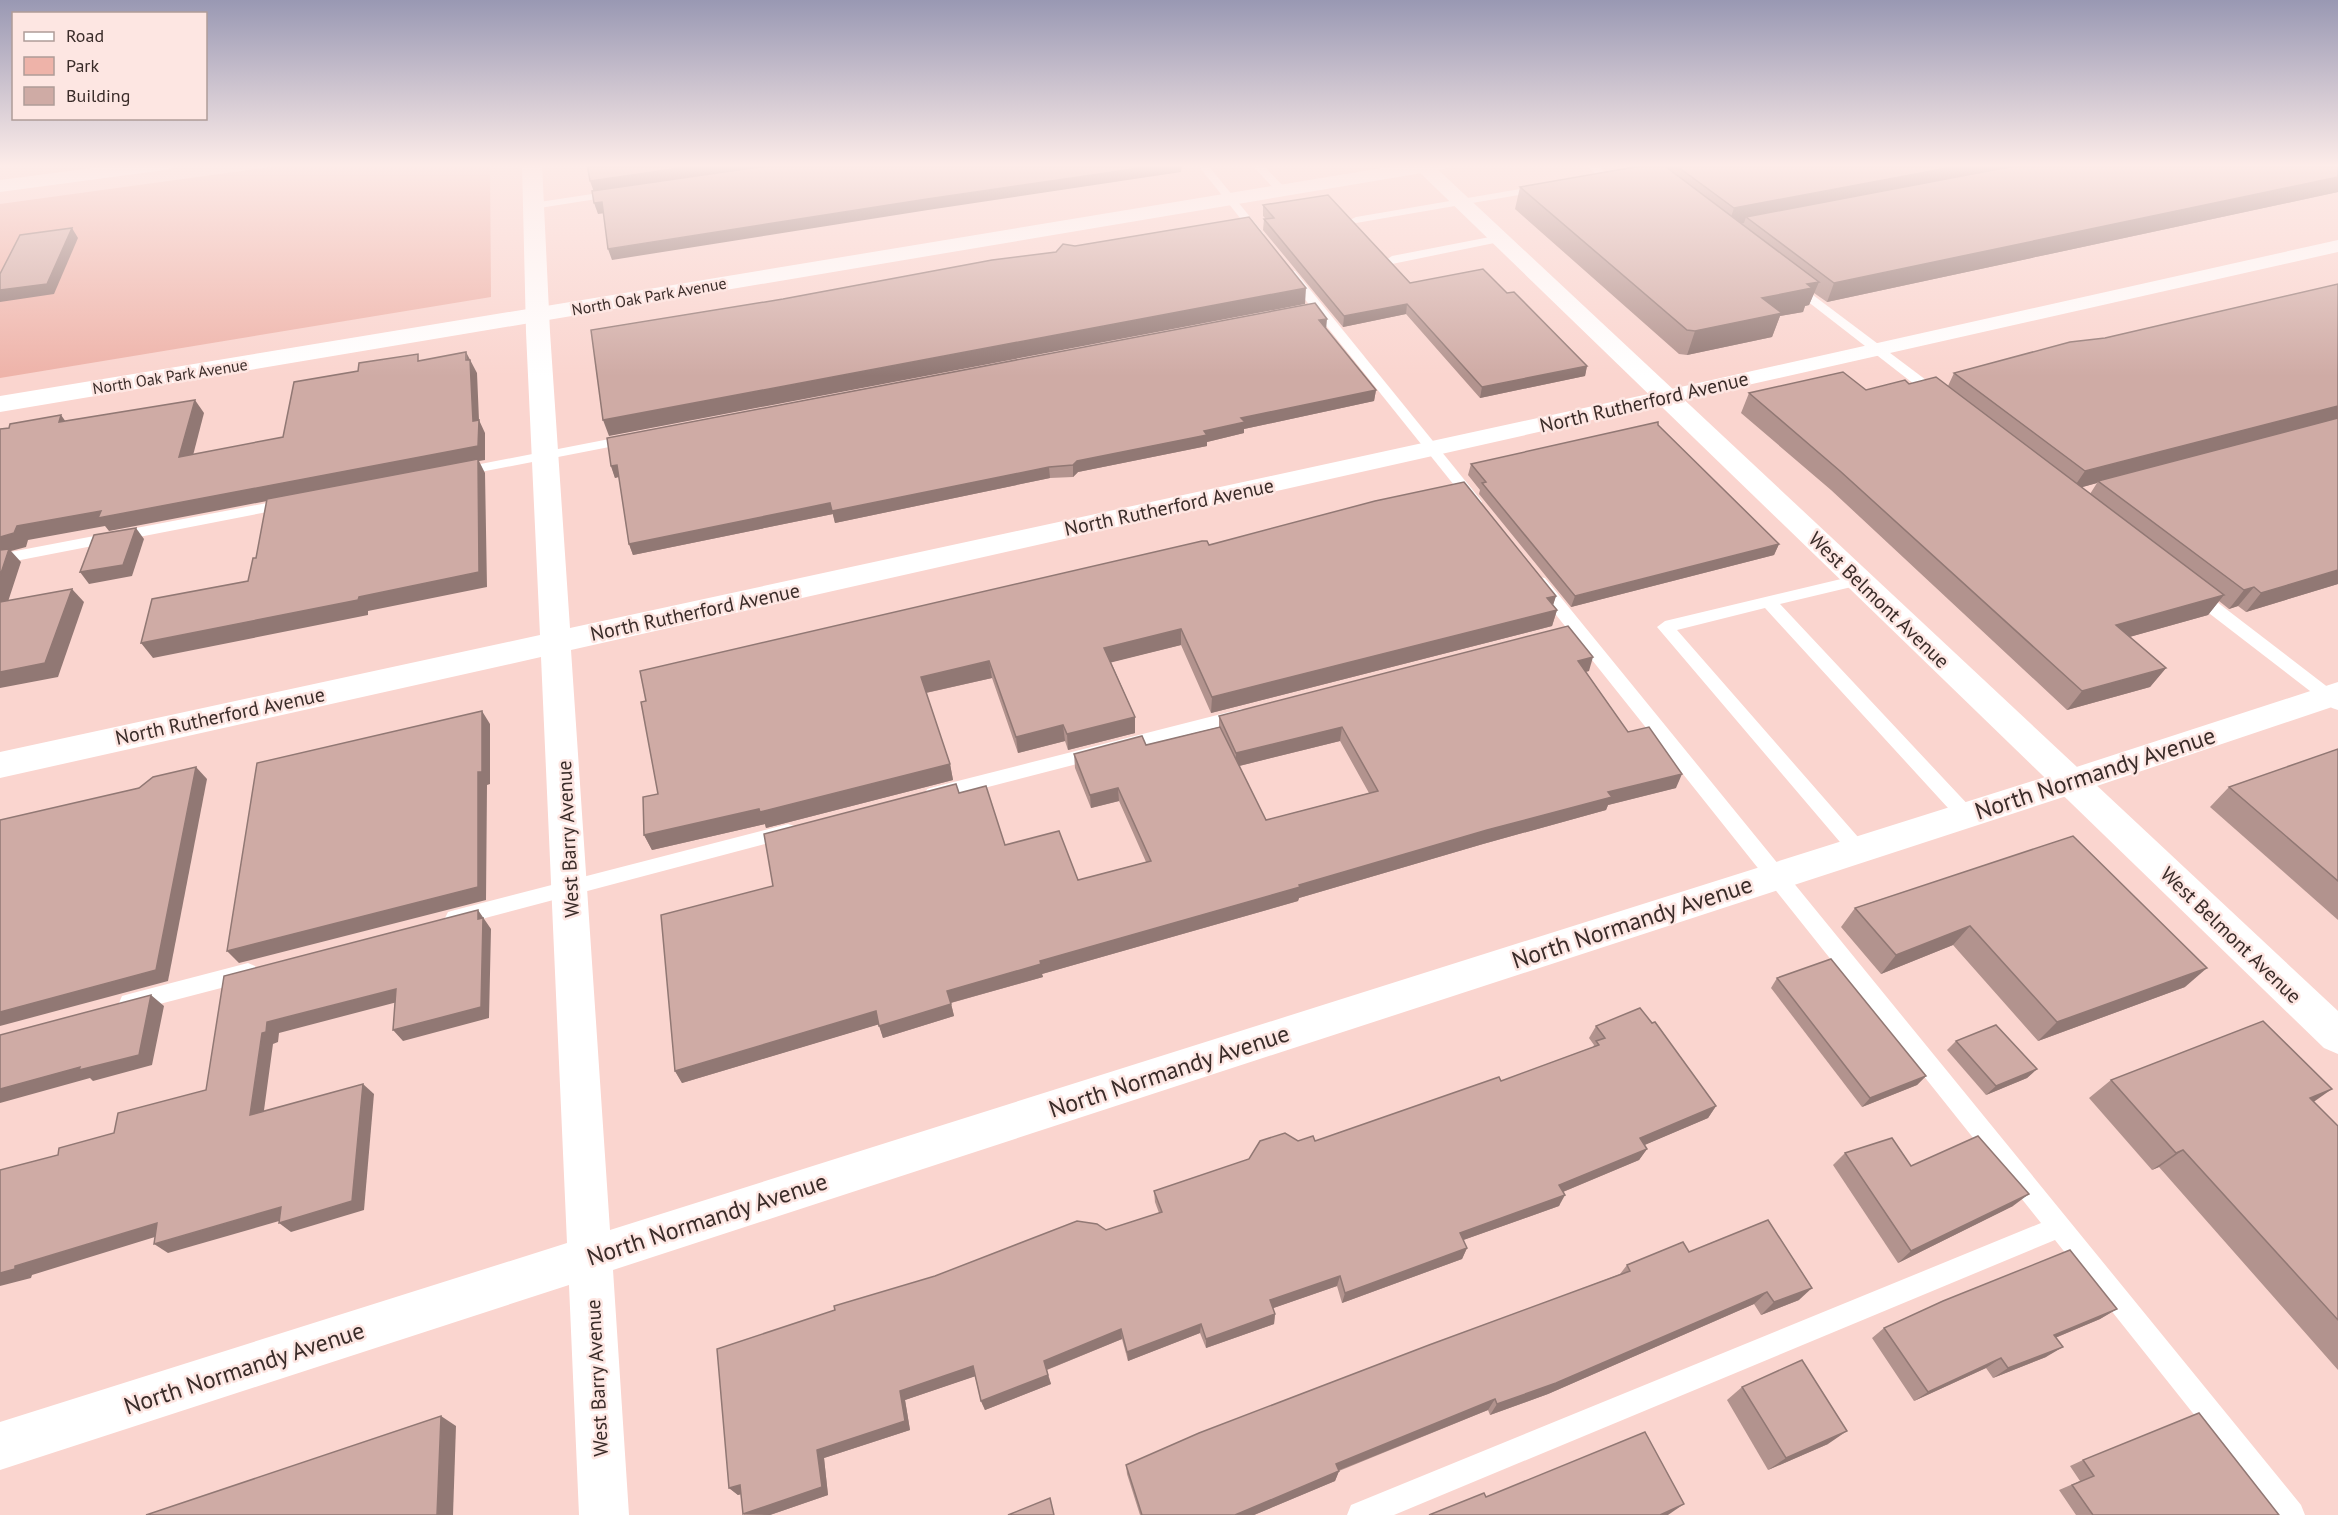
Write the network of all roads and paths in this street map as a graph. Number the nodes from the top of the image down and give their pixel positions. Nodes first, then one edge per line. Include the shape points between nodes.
1 (534, 235) edge
2 (1017, 235) edge
3 (1259, 235) edge
4 (1495, 235) edge
5 (1500, 239) junction
6 (2338, 246) edge
7 (1392, 260) edge
8 (1779, 273) edge
9 (538, 315) junction
10 (1878, 350) junction
11 (1667, 398) junction
12 (0, 404) edge
13 (1951, 406) edge
14 (640, 437) edge
15 (1432, 449) junction
16 (546, 455) junction
17 (441, 475) edge
18 (302, 502) edge
19 (1490, 521) edge
20 (0, 559) edge
21 (1526, 566) edge
22 (1858, 580) junction
23 (2181, 583) edge
24 (1769, 602) junction
25 (1576, 628) junction
26 (1553, 634) edge
27 (557, 642) junction
28 (2335, 698) edge
29 (1264, 709) edge
30 (0, 765) edge
31 (2070, 782) junction
32 (917, 798) edge
33 (1966, 815) junction
34 (802, 828) edge
35 (1858, 850) junction
36 (1776, 876) junction
37 (571, 887) junction
38 (434, 923) edge
39 (262, 968) edge
40 (114, 1007) edge
41 (2338, 1036) edge
42 (2059, 1227) junction
43 (591, 1256) junction
44 (0, 1446) edge
45 (604, 1515) edge
46 (1361, 1515) edge
47 (2291, 1515) edge

1 - 9 street, West Barry Avenue
2 - 9 street, North Oak Park Avenue
3 - 15 lane via 1312,309
4 - 5 street, West Belmont Avenue
5 - 7 lane
5 - 11 street, West Belmont Avenue
6 - 10 street, North Rutherford Avenue
8 - 10 lane
9 - 12 street, North Oak Park Avenue
9 - 16 street, West Barry Avenue
10 - 11 street, North Rutherford Avenue
10 - 13 lane
11 - 15 street, North Rutherford Avenue
11 - 22 street, West Belmont Avenue
14 - 16 lane
15 - 19 lane
15 - 27 street, North Rutherford Avenue
16 - 17 lane
16 - 27 street, West Barry Avenue
18 - 20 lane
21 - 25 lane
22 - 24 lane
22 - 31 street, West Belmont Avenue
23 - 28 lane
24 - 33 lane
24 - 35 lane via 1665,627
25 - 26 lane
25 - 36 lane
27 - 30 street, North Rutherford Avenue
27 - 37 street, West Barry Avenue
28 - 31 street, North Normandy Avenue
29 - 32 lane
31 - 33 street, North Normandy Avenue
31 - 41 street, West Belmont Avenue
33 - 35 street, North Normandy Avenue
34 - 37 lane
35 - 36 street, North Normandy Avenue
36 - 42 lane
36 - 43 street, North Normandy Avenue
37 - 38 lane
37 - 43 street, West Barry Avenue
39 - 40 lane
42 - 46 lane
42 - 47 lane
43 - 44 street, North Normandy Avenue
43 - 45 street, West Barry Avenue

